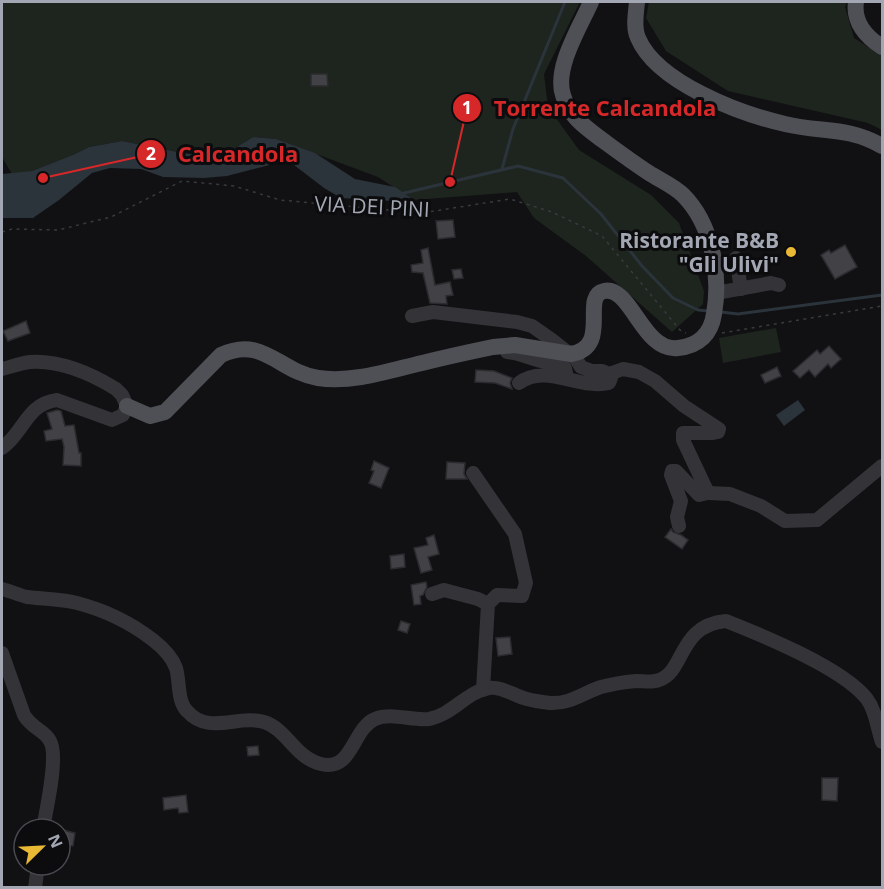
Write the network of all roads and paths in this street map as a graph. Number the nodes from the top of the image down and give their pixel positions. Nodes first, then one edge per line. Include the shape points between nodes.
1 (591, 2) edge
2 (637, 2) edge
3 (856, 2) edge
4 (882, 47) edge
5 (882, 146) edge
6 (2, 232) edge
7 (735, 258) dead end
8 (779, 285) dead end
9 (741, 289) junction
10 (716, 291) junction
11 (882, 306) edge
12 (412, 316) dead end
13 (730, 330) dead end
14 (706, 334) junction
15 (469, 352) junction
16 (571, 354) junction
17 (2, 369) edge
18 (609, 374) junction
19 (567, 378) junction
20 (519, 383) dead end
21 (127, 406) junction
22 (2, 448) edge
23 (882, 466) edge
24 (473, 473) dead end
25 (708, 493) junction
26 (679, 526) dead end
27 (2, 589) edge
28 (432, 594) dead end
29 (488, 604) junction
30 (2, 653) edge
31 (483, 690) junction
32 (882, 742) edge
33 (45, 817) edge

1 - 10 main road via 562,67 563,96 582,126 682,194 698,213 708,235
2 - 5 main road via 635,20 644,48 674,76 703,94 740,112 787,124 852,132
3 - 4 main road via 860,25
6 - 14 path, VIA DEI PINI via 58,230 111,217 182,181 234,186 280,200 422,213 510,199 552,212 602,236 680,330
7 - 9 street
8 - 9 street
9 - 10 street
10 - 14 main road via 715,313
11 - 13 path
12 - 16 street via 433,312 517,322 532,326
14 - 16 main road via 679,348 659,344 623,300 606,290 596,296 590,342 583,351
15 - 16 main road via 515,345
15 - 19 street via 519,353 562,365
15 - 21 main road via 343,380 303,375 262,353 243,348 221,354 165,412 150,416
16 - 18 street via 581,367
17 - 21 street via 30,362 72,367 116,389
18 - 19 street via 609,383 601,385
18 - 25 street via 622,369 639,372 718,429 713,433 683,433
19 - 20 street via 527,377
21 - 22 street via 120,418 112,420 57,400 48,401 32,412
23 - 25 street via 818,520 785,521 730,494
24 - 29 street via 514,534 526,583 522,596 497,595
25 - 26 street via 699,495 672,471 681,501
27 - 31 street via 76,602 116,616 167,652 176,666 184,709 191,716 200,722 217,724 264,722 274,726 302,755 322,765 329,766 346,757 357,736 374,719 432,718
28 - 29 street via 444,590
29 - 31 street
30 - 33 street via 24,715 29,724 47,736 54,751
31 - 32 street via 496,688 529,700 552,703 570,701 600,687 655,682 670,673 687,643 702,628 726,621 827,666 849,683 867,698

